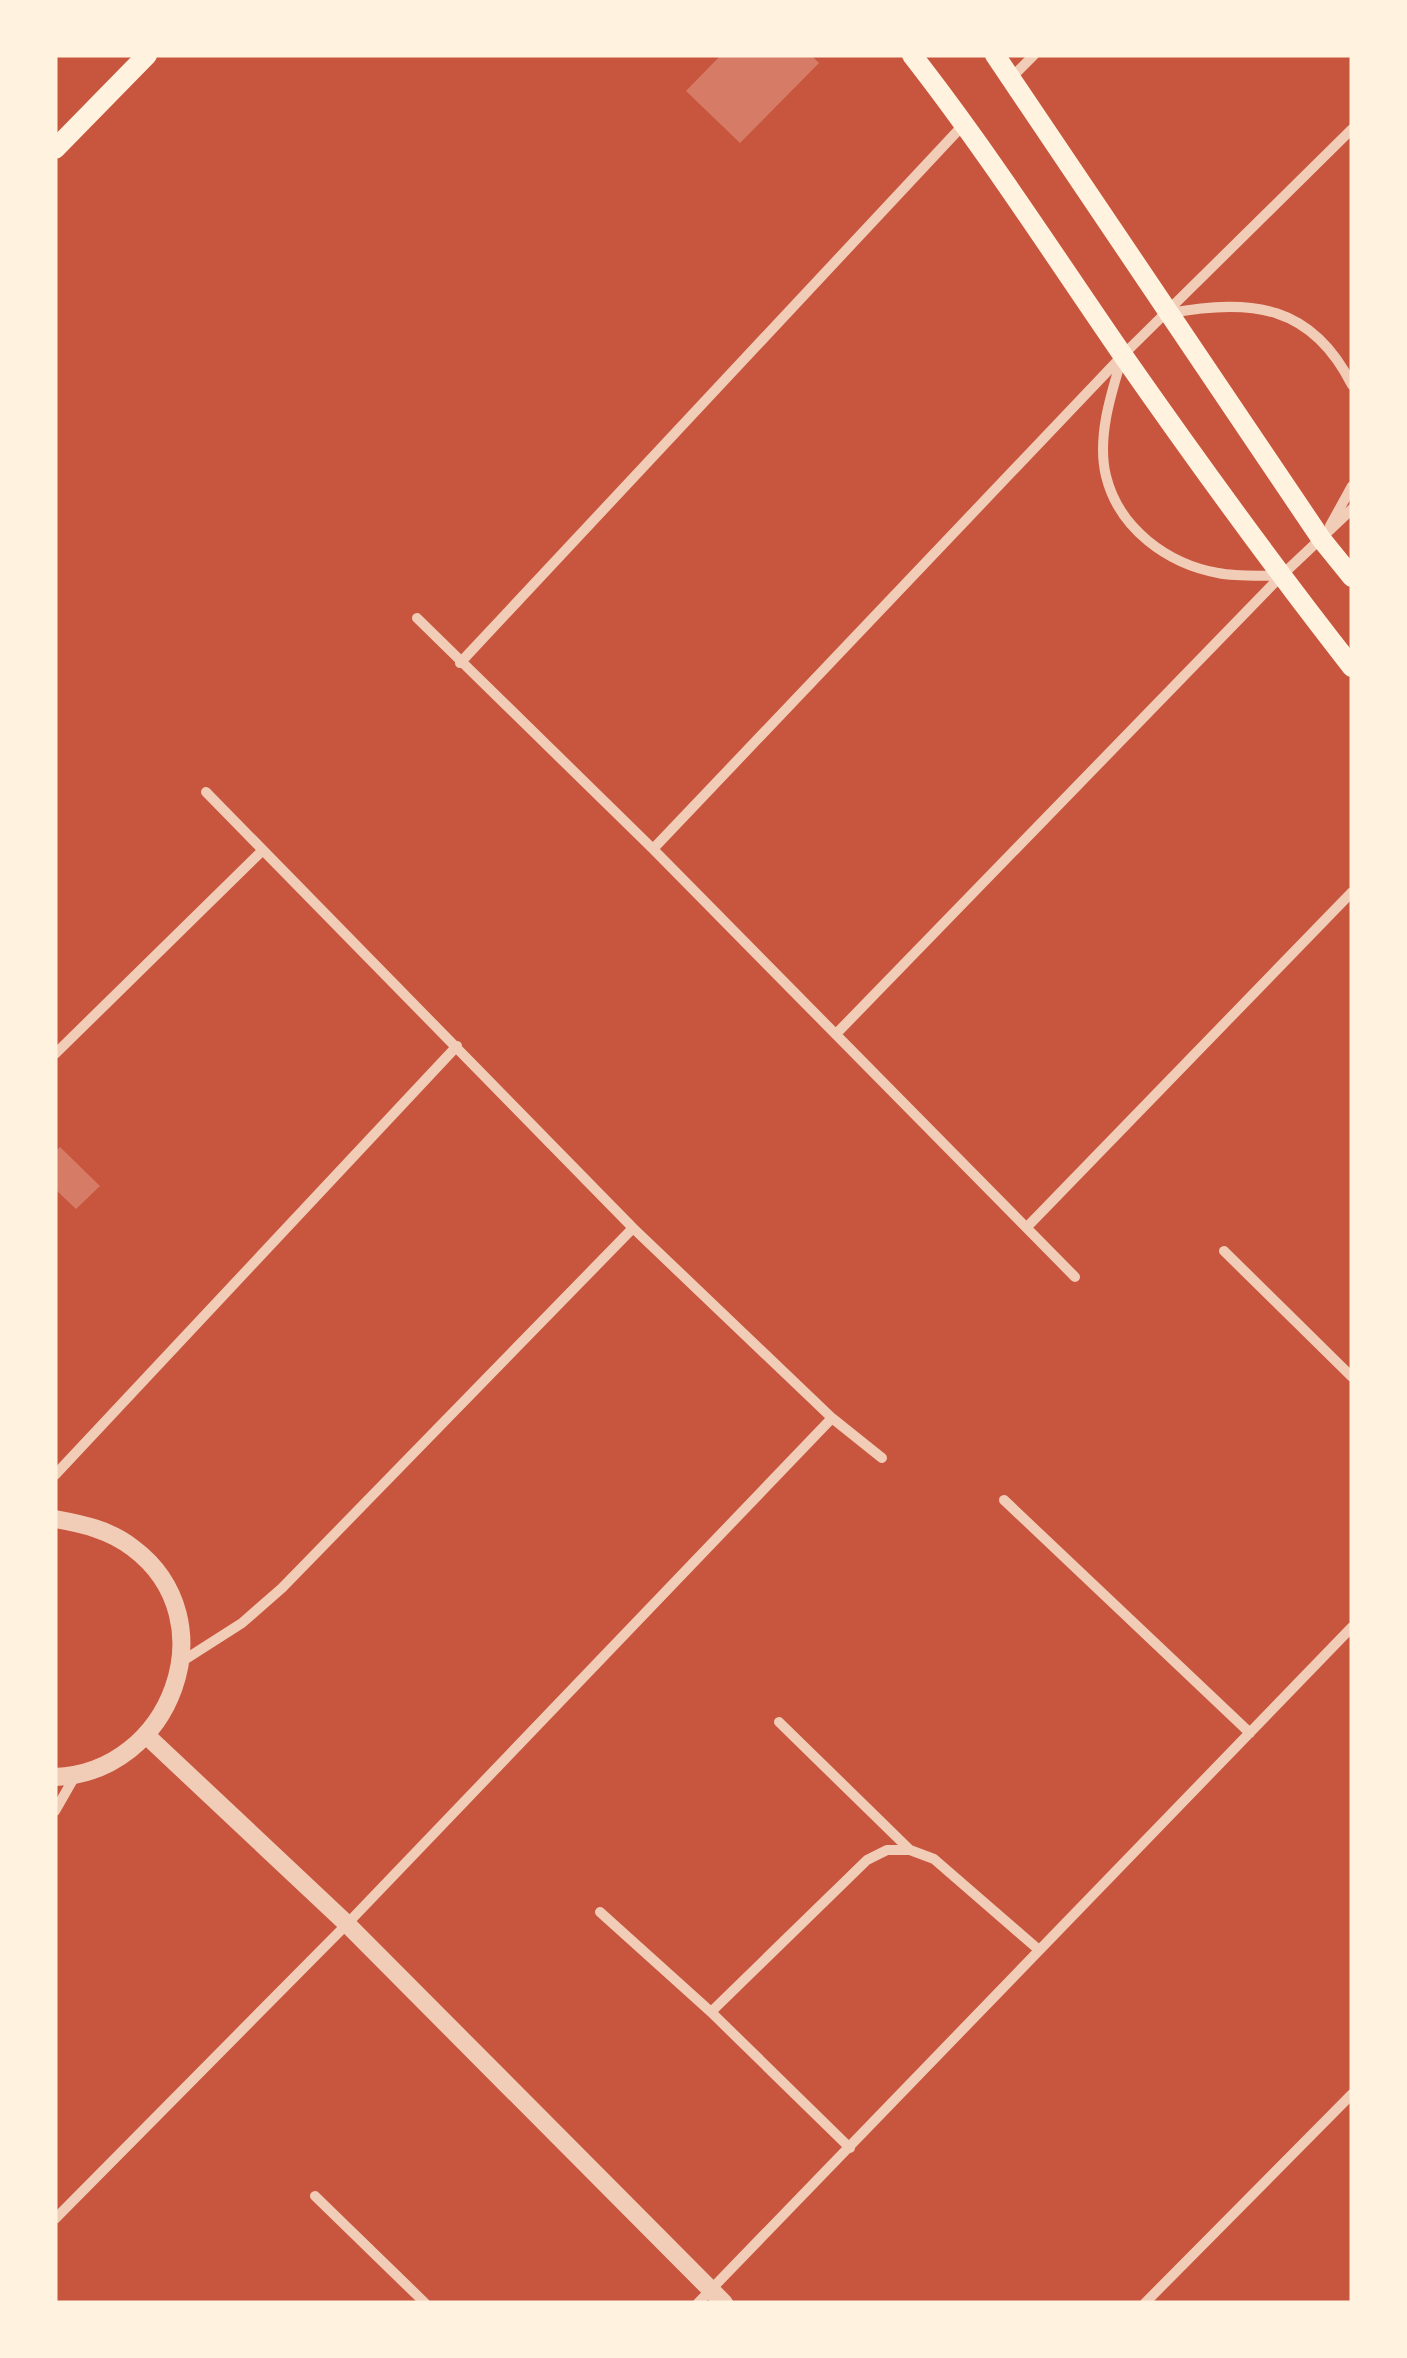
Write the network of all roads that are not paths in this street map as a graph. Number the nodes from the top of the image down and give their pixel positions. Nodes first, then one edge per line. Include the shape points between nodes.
1 (147, 55) edge
2 (912, 55) edge
3 (995, 55) edge
4 (1034, 55) edge
5 (1012, 76) junction
6 (965, 122) junction
7 (1352, 128) edge
8 (55, 149) edge
9 (1169, 313) junction
10 (1123, 356) junction
11 (1352, 385) edge
12 (1352, 486) edge
13 (1352, 509) edge
14 (1322, 540) junction
15 (1281, 576) junction
16 (1352, 577) edge
17 (417, 618) dead end
18 (460, 663) junction
19 (1352, 667) edge
20 (206, 792) dead end
21 (653, 849) junction
22 (262, 850) junction
23 (1352, 892) edge
24 (836, 1034) junction
25 (457, 1046) junction
26 (55, 1054) edge
27 (1027, 1227) junction
28 (633, 1228) junction
29 (1224, 1252) dead end
30 (1075, 1277) dead end
31 (1351, 1374) edge
32 (832, 1418) junction
33 (882, 1458) dead end
34 (55, 1475) edge
35 (1004, 1500) dead end
36 (55, 1519) edge
37 (1352, 1627) edge
38 (181, 1662) junction
39 (779, 1722) dead end
40 (1250, 1733) junction
41 (147, 1736) junction
42 (75, 1776) junction
43 (55, 1777) edge
44 (55, 1812) edge
45 (910, 1850) junction
46 (600, 1912) dead end
47 (347, 1924) junction
48 (1038, 1950) junction
49 (711, 2012) junction
50 (1352, 2094) edge
51 (850, 2148) junction
52 (315, 2196) dead end
53 (55, 2219) edge
54 (711, 2299) edge
55 (425, 2303) edge
56 (1145, 2303) edge

1 - 8 main road
2 - 6 main road
3 - 5 main road
4 - 5 street
5 - 9 main road
6 - 10 main road
6 - 18 street
7 - 9 street
9 - 10 street
9 - 11 street via 1215,305 1297,320 1336,354
9 - 14 main road
10 - 15 main road
10 - 15 street via 1108,401 1106,476 1141,536 1176,561 1220,574
10 - 21 street
12 - 14 street
13 - 14 street
14 - 15 street
14 - 16 main road
15 - 19 main road
15 - 24 street
17 - 18 street
18 - 21 street
20 - 22 street
21 - 24 street
22 - 25 street
22 - 26 street
23 - 27 street
24 - 27 street
25 - 28 street
25 - 34 street
27 - 30 street
28 - 32 street
28 - 38 street via 282,1588
29 - 31 street
32 - 33 street
32 - 47 street
35 - 40 street
36 - 38 street via 96,1527 135,1548 164,1582 179,1620
37 - 40 street
38 - 41 street via 170,1702
39 - 45 street
40 - 48 street
41 - 42 street via 114,1762
41 - 47 street
42 - 43 street
42 - 44 street
45 - 48 street via 934,1858
45 - 49 street via 886,1850 867,1860
46 - 49 street
47 - 53 street
47 - 54 street
48 - 51 street
49 - 51 street
50 - 56 street
51 - 54 street
52 - 55 street

